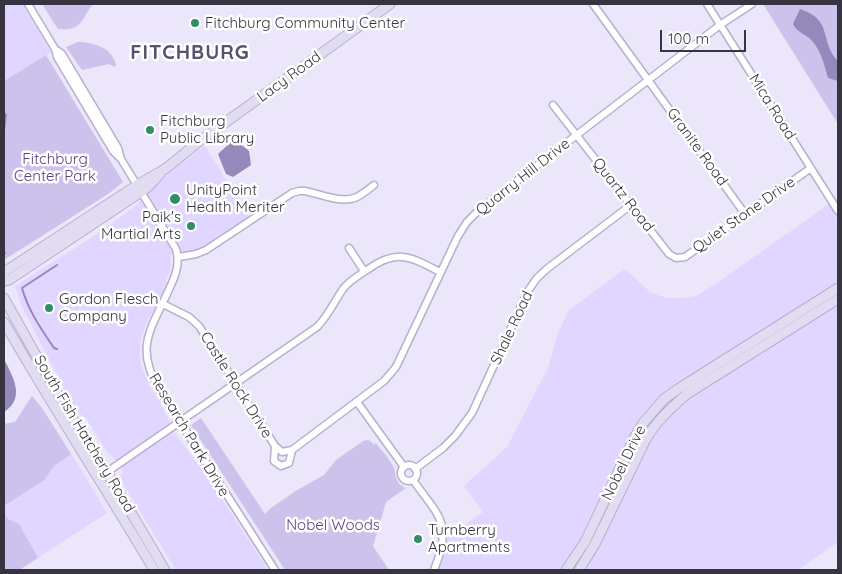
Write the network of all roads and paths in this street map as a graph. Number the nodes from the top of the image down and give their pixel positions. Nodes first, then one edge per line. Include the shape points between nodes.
1 (28, 4) edge
2 (390, 4) edge
3 (593, 4) edge
4 (707, 4) edge
5 (752, 4) edge
6 (720, 25) junction
7 (648, 81) junction
8 (553, 105) dead end
9 (577, 135) junction
10 (811, 168) junction
11 (374, 185) dead end
12 (139, 188) junction
13 (631, 205) junction
14 (838, 210) edge
15 (745, 214) junction
16 (349, 248) dead end
17 (178, 257) junction
18 (676, 258) joint
19 (364, 271) junction
20 (4, 272) edge
21 (440, 272) junction
22 (4, 280) edge
23 (838, 288) edge
24 (4, 298) edge
25 (838, 299) edge
26 (163, 304) junction
27 (806, 314) junction
28 (4, 322) edge
29 (235, 384) junction
30 (357, 402) junction
31 (180, 422) junction
32 (275, 446) junction
33 (292, 450) junction
34 (282, 452) joint
35 (404, 467) junction
36 (415, 469) junction
37 (106, 472) junction
38 (413, 480) junction
39 (154, 570) edge
40 (164, 570) edge
41 (274, 570) edge
42 (434, 570) edge
43 (566, 570) edge
44 (579, 570) edge

1 - 12 street via 55,49 62,54
2 - 12 main road, Lacy Road
3 - 7 street, Granite Road
4 - 6 street, Mica Road
5 - 6 street, Quarry Hill Drive
6 - 7 street, Quarry Hill Drive
6 - 10 street, Mica Road
7 - 9 street, Quarry Hill Drive
7 - 15 street, Granite Road
8 - 9 street, Quartz Road
9 - 13 street, Quartz Road
9 - 21 street, Quarry Hill Drive via 467,222
10 - 14 street, Mica Road
10 - 15 street, Quiet Stone Drive
11 - 17 street via 350,199 299,191 292,193 206,250
12 - 17 street via 173,242
12 - 20 main road, Lacy Road
12 - 22 main road, Lacy Road via 9,280
13 - 18 street, Quartz Road via 669,254
13 - 36 street, Shale Road via 537,278 472,413 443,448
15 - 18 street, Quiet Stone Drive via 685,257
16 - 19 street
17 - 26 street, Research Park Drive via 176,275
19 - 21 street via 383,259 404,256
19 - 29 street via 344,288 316,327
21 - 30 street, Quarry Hill Drive via 396,367
23 - 27 main road, Nobel Drive
24 - 37 main road, South Fish Hatchery Road
25 - 27 main road, Nobel Drive
26 - 29 street, Castle Rock Drive via 199,326
26 - 31 street, Research Park Drive via 149,332 146,359 152,378
27 - 43 main road, Nobel Drive via 678,389 649,414 634,438 585,542
27 - 44 main road, Nobel Drive via 687,394 657,421
28 - 39 main road, South Fish Hatchery Road
29 - 31 street
29 - 32 street, Castle Rock Drive
30 - 33 street, Quarry Hill Drive
30 - 35 street
31 - 37 street
31 - 41 street, Research Park Drive
32 - 33 street via 274,461 281,466 289,462
32 - 34 street, Castle Rock Drive
33 - 34 street, Quarry Hill Drive
35 - 36 street
35 - 38 street via 402,477
36 - 38 street via 417,474
37 - 40 main road, South Fish Hatchery Road
38 - 42 street via 434,508 442,526 443,545

